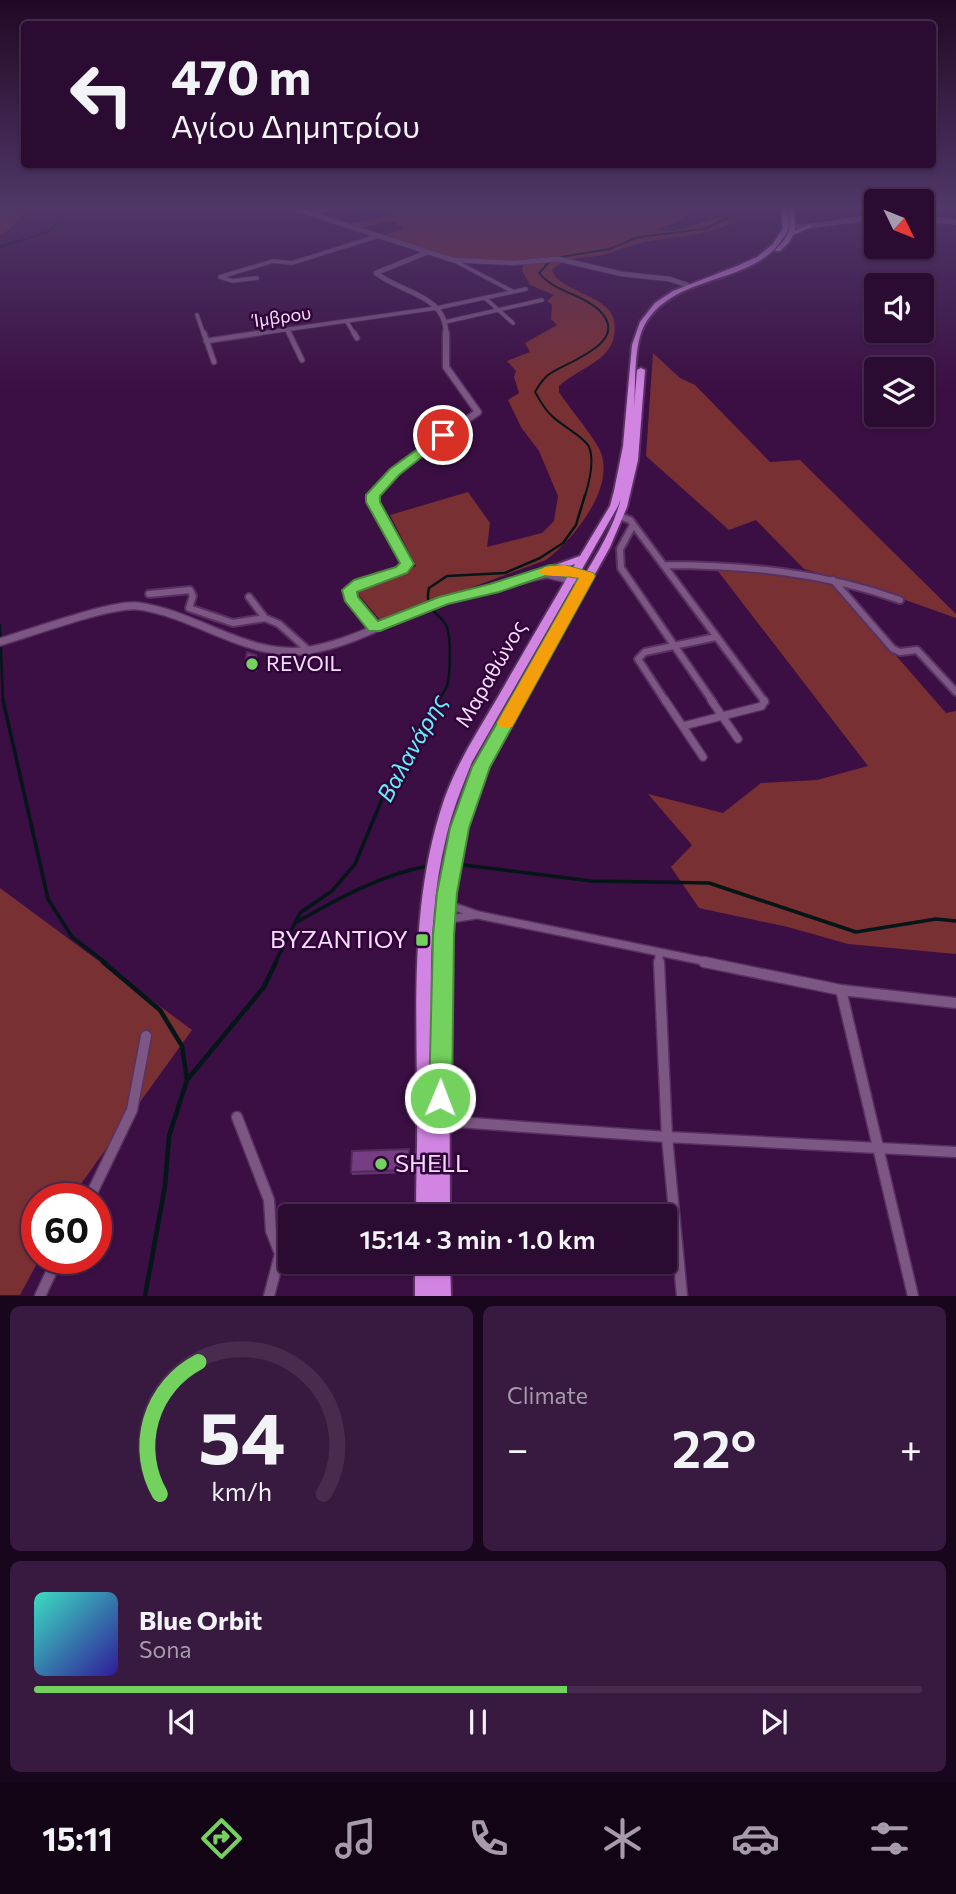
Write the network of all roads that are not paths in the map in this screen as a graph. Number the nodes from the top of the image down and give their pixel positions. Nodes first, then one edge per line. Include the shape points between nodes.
1 (252, 267) edge
2 (391, 267) edge
3 (468, 267) edge
4 (594, 267) edge
5 (731, 267) edge
6 (743, 267) edge
7 (257, 278) dead end
8 (687, 285) junction
9 (526, 289) dead end
10 (511, 292) junction
11 (485, 298) junction
12 (542, 300) dead end
13 (438, 308) junction
14 (500, 311) junction
15 (197, 315) dead end
16 (347, 322) junction
17 (445, 322) junction
18 (513, 323) dead end
19 (287, 330) junction
20 (357, 338) dead end
21 (206, 341) junction
22 (302, 360) dead end
23 (214, 362) dead end
24 (619, 516) junction
25 (632, 527) junction
26 (584, 558) junction
27 (663, 565) junction
28 (550, 570) junction
29 (535, 576) junction
30 (580, 577) junction
31 (833, 580) junction
32 (149, 594) dead end
33 (249, 597) dead end
34 (900, 600) dead end
35 (265, 618) junction
36 (375, 628) junction
37 (716, 637) junction
38 (0, 642) edge
39 (673, 646) junction
40 (309, 650) junction
41 (956, 692) edge
42 (724, 716) junction
43 (683, 726) junction
44 (738, 739) dead end
45 (703, 757) dead end
46 (427, 910) junction
47 (445, 912) junction
48 (659, 954) junction
49 (841, 990) junction
50 (956, 1003) edge
51 (146, 1036) dead end
52 (237, 1117) dead end
53 (440, 1121) junction
54 (667, 1137) junction
55 (878, 1148) junction
56 (956, 1152) edge
57 (97, 1183) edge
58 (424, 1204) edge
59 (441, 1204) edge
60 (50, 1274) edge
61 (424, 1274) edge
62 (441, 1274) edge
63 (40, 1296) edge
64 (269, 1296) edge
65 (424, 1296) edge
66 (442, 1296) edge
67 (682, 1296) edge
68 (913, 1296) edge

1 - 7 street via 220,277 231,281
2 - 13 street via 376,274
3 - 10 street
4 - 8 street
5 - 8 main road, Μαραθώνος
6 - 24 main road, Μαραθώνος via 677,296 649,324 643,344 634,460
8 - 26 main road, Μαραθώνος via 652,310 638,334 622,480 609,519
9 - 10 street, Ίμβρου
10 - 11 street, Ίμβρου
11 - 13 street, Ίμβρου
11 - 14 street
12 - 14 street
13 - 16 street, Ίμβρου
13 - 17 street
14 - 17 street
14 - 18 street
15 - 21 street
16 - 19 street, Ίμβρου
16 - 20 street
17 - 36 street via 449,332 444,359 447,369 478,412 435,440 375,491 373,502 407,564 350,590 351,598
19 - 21 street, Ίμβρου
19 - 22 street
21 - 23 street
24 - 25 street via 630,520
24 - 30 main road, Μαραθώνος
25 - 27 street
25 - 39 street via 620,549 621,568
26 - 28 main road
26 - 30 main road, Μαραθώνος
27 - 31 street via 753,566
27 - 37 street
28 - 29 street
28 - 30 street
29 - 30 street
29 - 36 street via 439,602
30 - 46 main road, Μαραθώνος via 466,761 435,851
30 - 47 main road, Μαραθώνος via 481,767 454,848
31 - 34 street
31 - 41 street via 893,649 917,650
32 - 35 street via 190,590 189,608 201,614 233,623
33 - 35 street
35 - 40 street
36 - 40 street
37 - 39 street
37 - 42 street via 765,702
38 - 40 street via 121,607 139,606 179,614 264,651
39 - 42 street
39 - 43 street via 641,653 638,659
42 - 43 street
42 - 44 street
43 - 45 street
46 - 47 street
46 - 58 main road, Μαραθώνος via 422,1013
47 - 48 street
47 - 53 main road, Μαραθώνος
48 - 49 street
48 - 54 street
49 - 50 street
49 - 55 street
51 - 57 street via 132,1110
52 - 64 street via 269,1200 271,1231 280,1254
53 - 54 street
53 - 59 main road, Μαραθώνος
54 - 55 street
54 - 67 street
55 - 56 street
55 - 68 street
60 - 63 street
61 - 65 main road
62 - 66 main road

